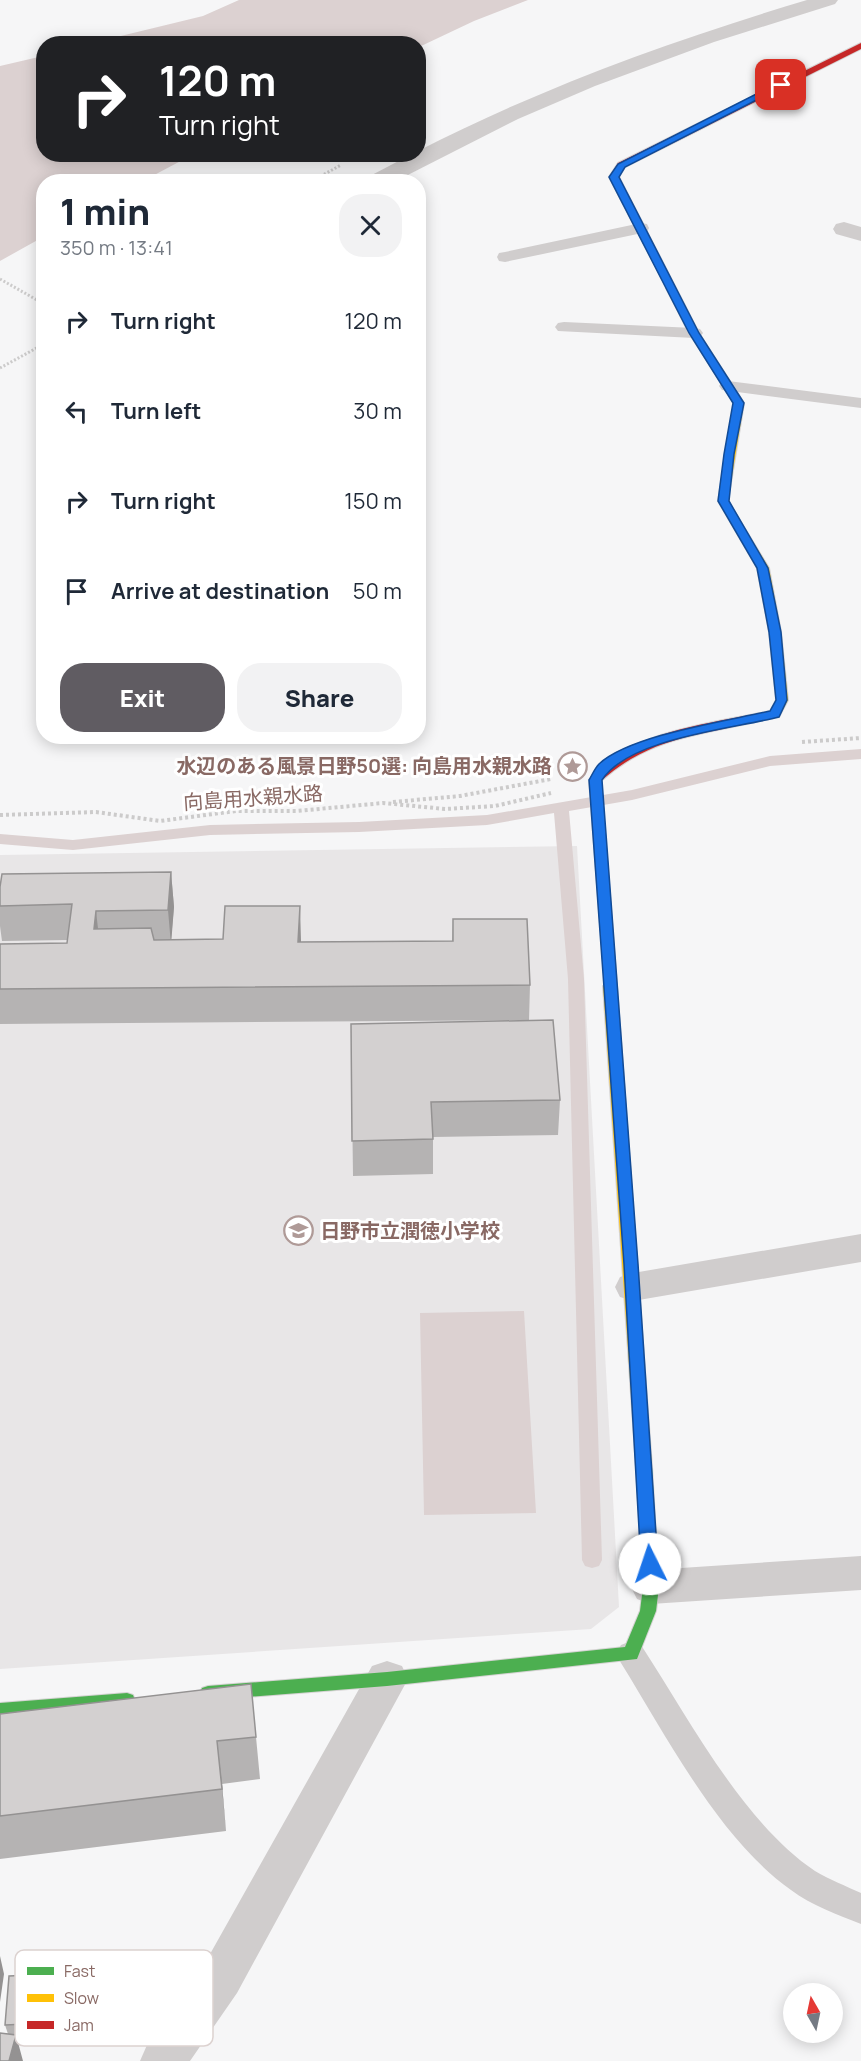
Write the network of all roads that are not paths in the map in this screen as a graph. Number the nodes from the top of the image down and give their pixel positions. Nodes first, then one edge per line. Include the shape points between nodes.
1 (828, 0) edge
2 (861, 46) edge
3 (426, 157) edge
4 (416, 162) edge
5 (392, 174) edge
6 (641, 228) junction
7 (505, 257) dead end
8 (564, 327) dead end
9 (694, 333) junction
10 (728, 386) junction
11 (861, 404) edge
12 (861, 1248) edge
13 (633, 1287) junction
14 (861, 1573) edge
15 (651, 1587) junction
16 (631, 1654) junction
17 (387, 1678) junction
18 (200, 1694) edge
19 (141, 1699) edge
20 (0, 1711) edge
21 (861, 1909) edge
22 (213, 1989) edge
23 (173, 2046) edge
24 (163, 2061) edge

1 - 3 street via 711,36 604,76 511,114
2 - 6 street via 621,165 614,177
4 - 5 street
6 - 7 lane
6 - 9 street
8 - 9 lane
9 - 10 street
10 - 11 lane
10 - 13 street via 739,403 723,501 763,568 782,700 775,714 672,736 628,752 604,767 592,785 600,824
12 - 13 street
13 - 15 street
14 - 15 street
15 - 16 street via 648,1611
16 - 17 street
16 - 21 lane via 736,1816 763,1846 798,1877
17 - 18 street
17 - 22 street
19 - 20 street
23 - 24 street

